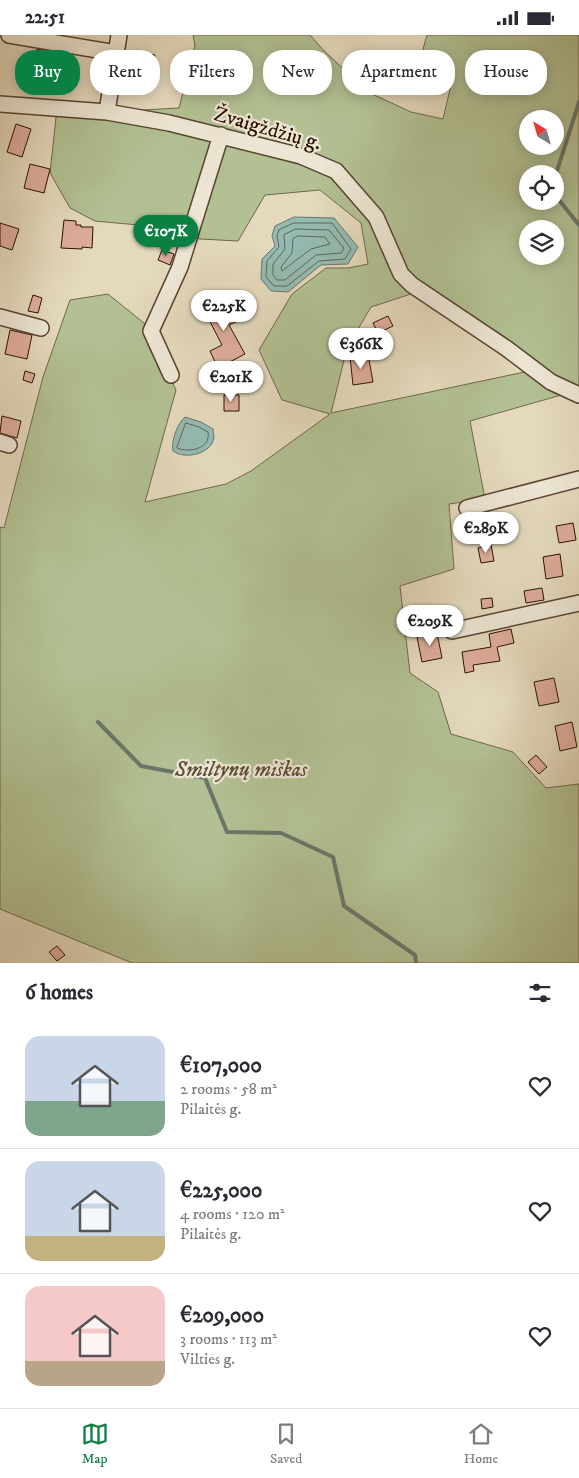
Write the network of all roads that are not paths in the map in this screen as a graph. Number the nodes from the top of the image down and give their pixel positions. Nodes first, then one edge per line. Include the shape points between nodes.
1 (11, 35) edge
2 (119, 35) edge
3 (98, 50) edge
4 (116, 50) edge
5 (110, 95) edge
6 (0, 104) edge
7 (107, 112) junction
8 (221, 135) junction
9 (0, 317) edge
10 (41, 328) dead end
11 (171, 375) dead end
12 (579, 395) edge
13 (579, 479) edge
14 (467, 509) dead end
15 (579, 603) edge
16 (452, 631) dead end

1 - 3 street
2 - 4 street
5 - 7 street
6 - 7 street, Žvaigždžių g.
7 - 8 street, Žvaigždžių g.
8 - 11 street via 180,267 151,331
8 - 12 street, Žvaigždžių g. via 301,156 336,171 376,217 401,274 412,285 551,382
9 - 10 street
13 - 14 street
15 - 16 street

